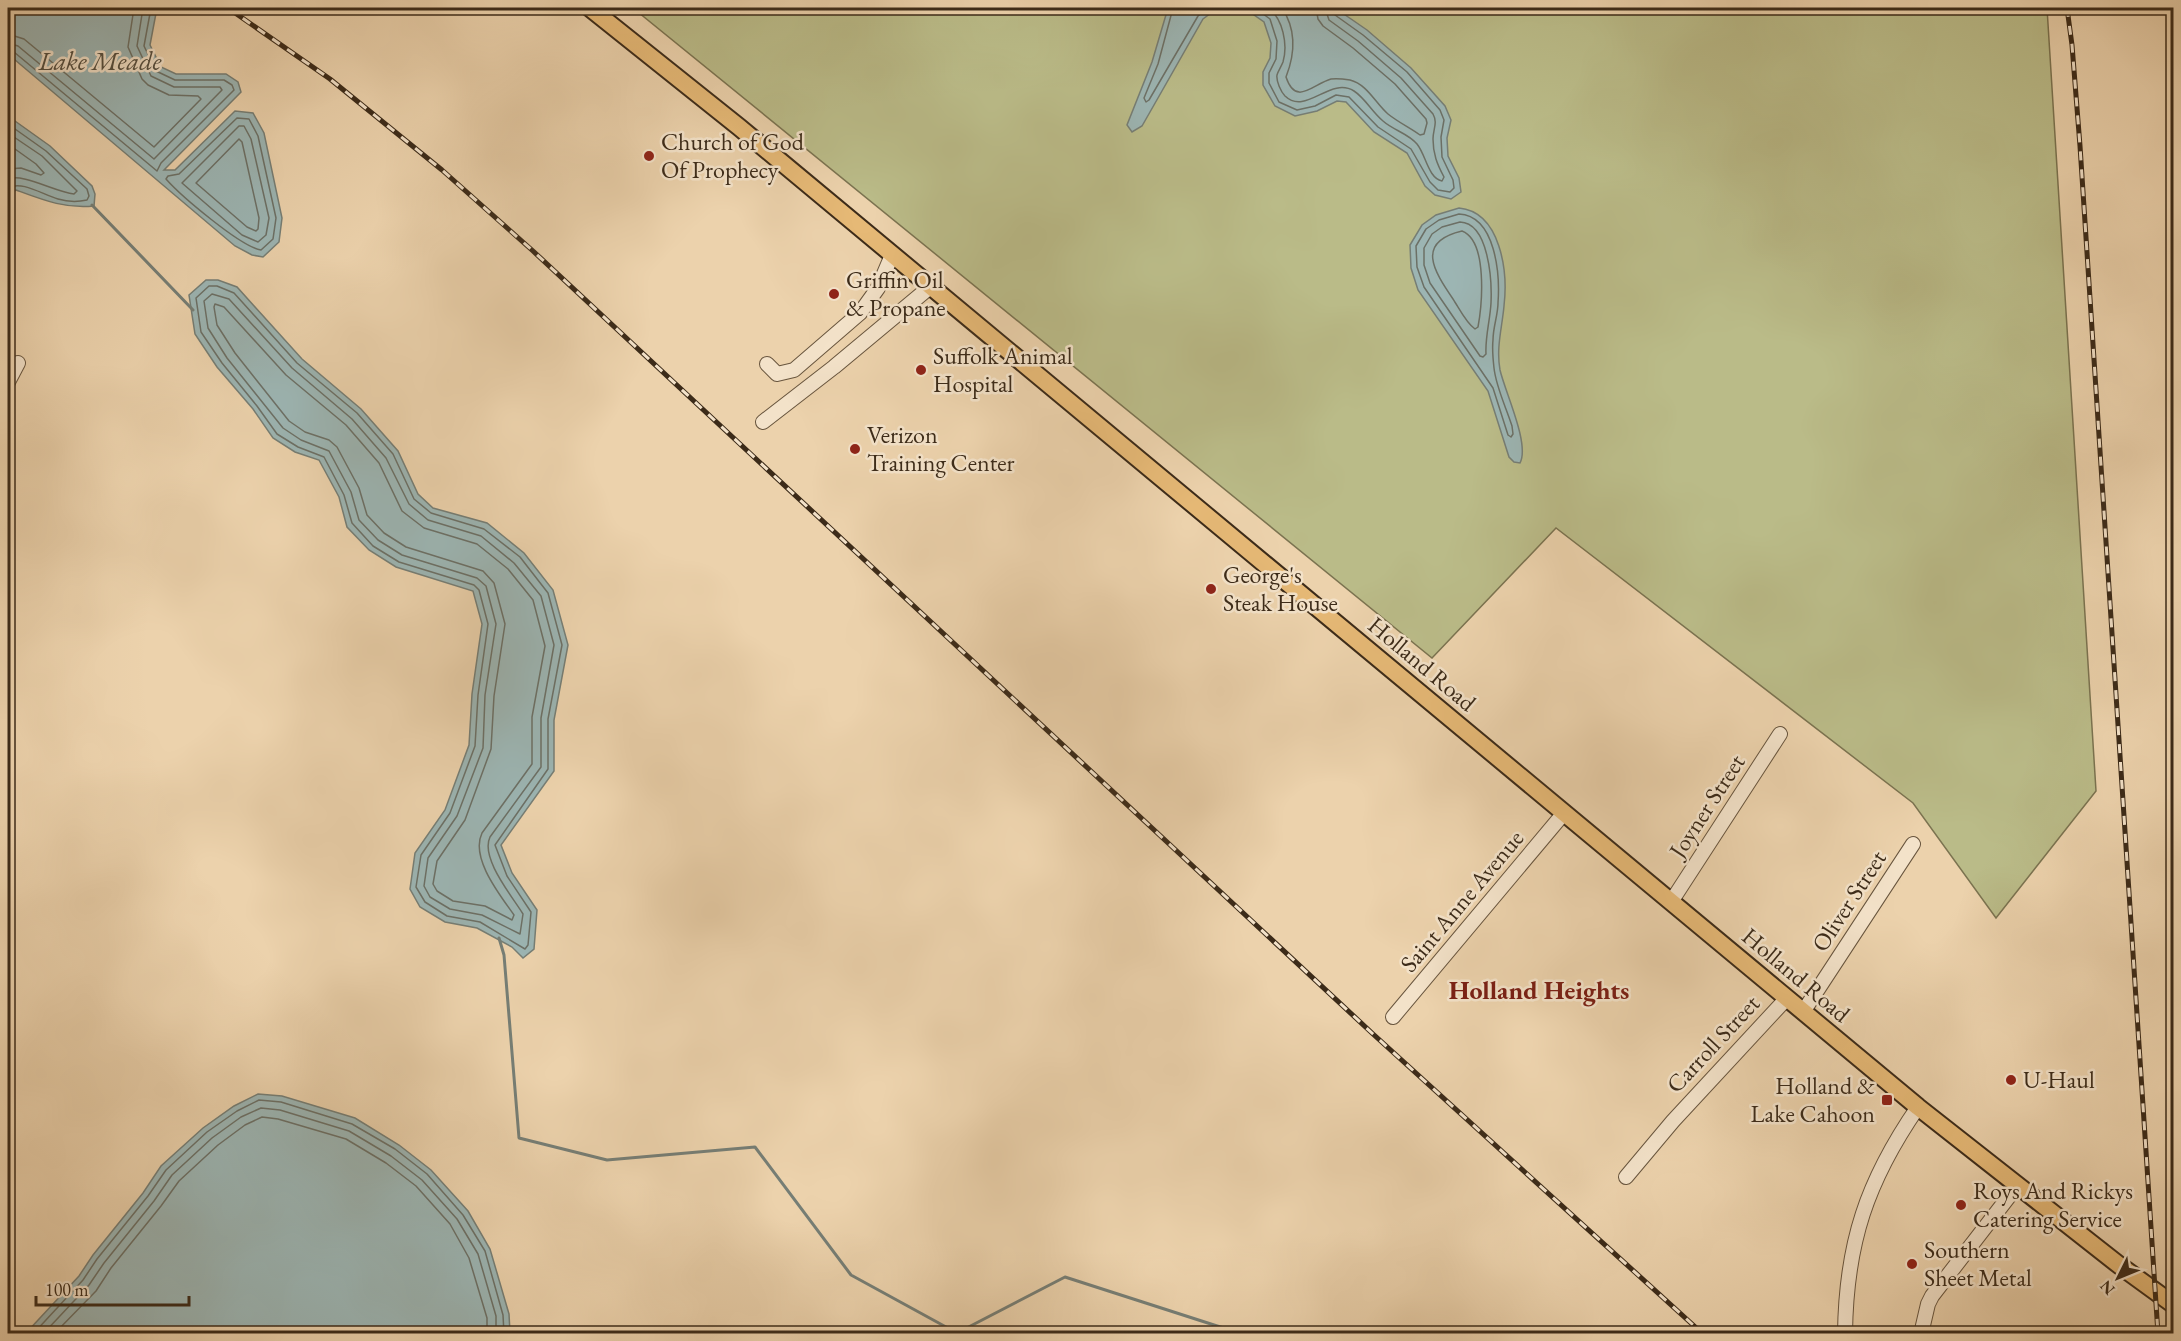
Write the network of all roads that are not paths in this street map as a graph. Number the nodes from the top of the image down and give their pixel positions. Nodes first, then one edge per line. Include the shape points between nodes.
1 (590, 8) edge
2 (892, 255) junction
3 (930, 287) junction
4 (18, 363) dead end
5 (767, 364) dead end
6 (8, 382) edge
7 (763, 422) dead end
8 (1780, 734) dead end
9 (1564, 813) junction
10 (1914, 844) dead end
11 (1671, 902) junction
12 (1787, 998) junction
13 (1803, 1012) junction
14 (1393, 1017) dead end
15 (1918, 1107) junction
16 (1626, 1177) dead end
17 (2017, 1186) junction
18 (2174, 1305) edge
19 (1845, 1334) edge
20 (1921, 1334) edge

1 - 2 main road, Holland Road
2 - 3 main road, Holland Road
2 - 5 street via 867,305 833,337 789,373 777,374
3 - 7 street
3 - 9 main road, Holland Road
4 - 6 street
8 - 11 street, Joyner Street
9 - 11 main road, Holland Road
9 - 14 street, Saint Anne Avenue
10 - 13 street, Oliver Street
11 - 12 main road, Holland Road
12 - 13 main road, Holland Road
12 - 16 street, Carroll Street
13 - 15 main road, Holland Road
15 - 17 main road, Holland Road
15 - 19 street via 1881,1165 1861,1216 1848,1277
17 - 18 main road, Holland Road
17 - 20 street via 1932,1296

